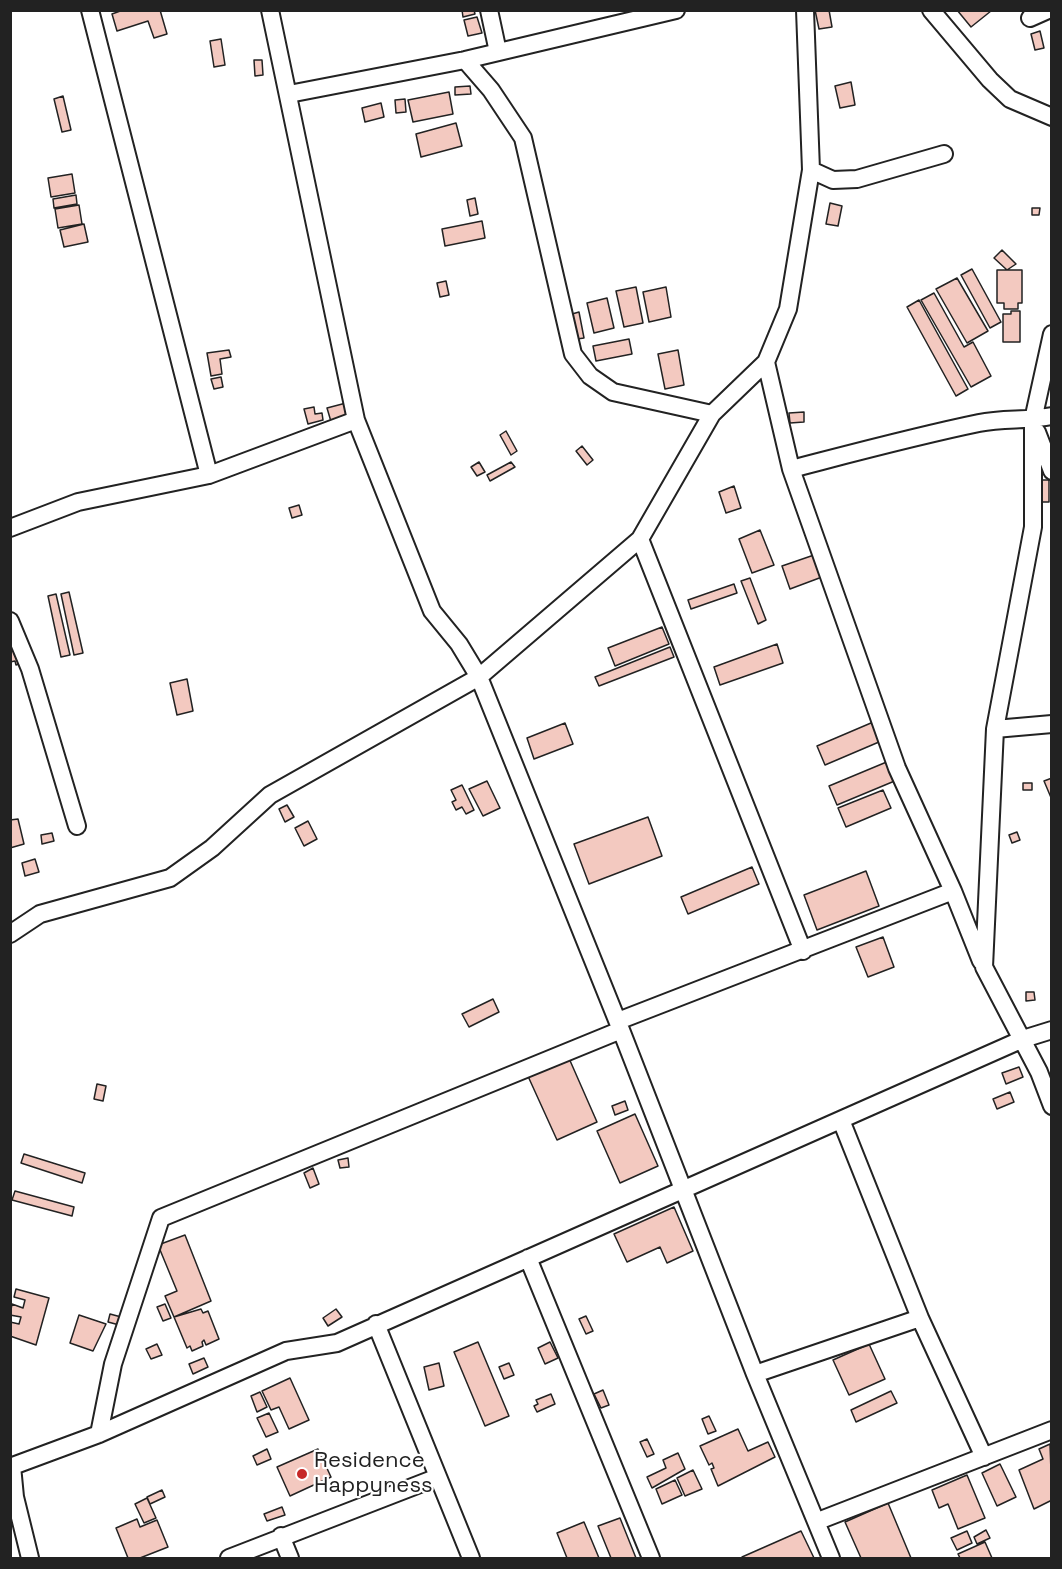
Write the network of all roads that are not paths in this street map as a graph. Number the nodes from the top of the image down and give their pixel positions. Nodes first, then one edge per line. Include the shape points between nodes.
1 (90, 10) edge
2 (270, 10) edge
3 (489, 10) edge
4 (676, 10) edge
5 (805, 10) edge
6 (931, 10) edge
7 (1048, 10) edge
8 (1030, 18) dead end
9 (498, 52) junction
10 (465, 60) junction
11 (289, 94) junction
12 (1052, 117) edge
13 (944, 154) dead end
14 (811, 170) junction
15 (1052, 334) edge
16 (766, 362) junction
17 (712, 414) junction
18 (1052, 416) edge
19 (356, 420) junction
20 (1033, 420) junction
21 (791, 469) junction
22 (1052, 471) edge
23 (209, 475) junction
24 (10, 528) edge
25 (640, 539) junction
26 (10, 621) edge
27 (480, 677) junction
28 (1052, 724) edge
29 (995, 729) junction
30 (76, 826) dead end
31 (953, 891) junction
32 (10, 934) edge
33 (803, 951) junction
34 (984, 967) junction
35 (620, 1025) junction
36 (1052, 1030) edge
37 (1023, 1039) junction
38 (1052, 1106) edge
39 (841, 1120) junction
40 (682, 1189) junction
41 (528, 1258) junction
42 (920, 1318) junction
43 (376, 1324) junction
44 (755, 1374) junction
45 (1052, 1430) edge
46 (99, 1434) junction
47 (984, 1457) junction
48 (11, 1467) edge
49 (438, 1477) junction
50 (818, 1521) junction
51 (281, 1536) junction
52 (30, 1558) edge
53 (229, 1558) edge
54 (290, 1558) edge
55 (471, 1558) edge
56 (651, 1558) edge
57 (831, 1558) edge

1 - 23 street
2 - 11 street
3 - 9 street
4 - 9 street
5 - 14 street
6 - 12 street via 1010,99
7 - 8 street
9 - 10 street
10 - 11 street
10 - 17 street via 523,138 573,354 590,376 613,392
11 - 19 street
13 - 14 street via 857,179 833,180
14 - 16 street via 788,309
15 - 20 street
16 - 17 street
16 - 21 street
17 - 25 street
18 - 20 street
19 - 23 street
19 - 27 street via 432,611
20 - 21 street via 1013,417 980,423
20 - 22 street
20 - 29 street via 1033,527
21 - 31 street via 897,768
23 - 24 street via 78,501
25 - 27 street
25 - 33 street
26 - 30 street via 30,669
27 - 32 street via 270,795 212,848 170,878 40,914
27 - 35 street
28 - 29 street
29 - 34 street
31 - 33 street
31 - 34 street
33 - 35 street
34 - 37 street
35 - 40 street
35 - 46 street via 161,1218 113,1364
36 - 37 street
37 - 38 street
37 - 39 street
39 - 40 street
39 - 42 street
40 - 41 street
40 - 44 street
41 - 43 street
41 - 56 street
42 - 44 street
42 - 47 street
43 - 46 street via 336,1343 286,1351
43 - 49 street
44 - 50 street
45 - 47 street
46 - 48 street
47 - 50 street
48 - 52 street
49 - 51 street
49 - 55 street
50 - 57 street
51 - 53 street
51 - 54 street

